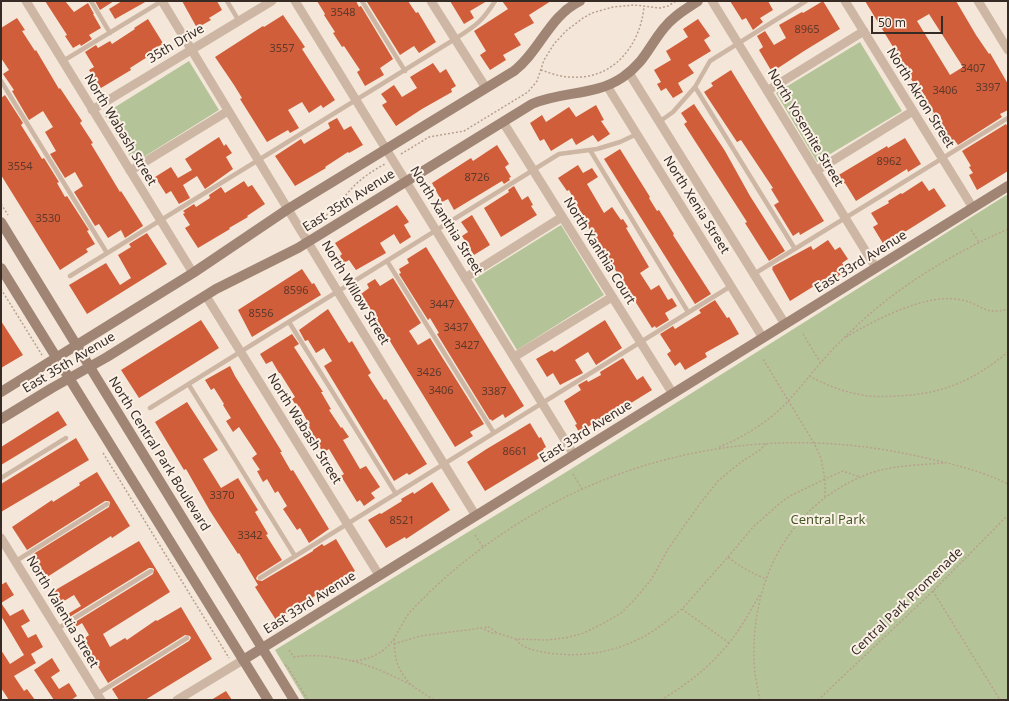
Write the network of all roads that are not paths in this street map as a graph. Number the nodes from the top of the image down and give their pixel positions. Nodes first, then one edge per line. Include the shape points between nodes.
1 (26, 1) edge
2 (91, 1) edge
3 (162, 1) edge
4 (227, 1) edge
5 (272, 1) edge
6 (295, 1) edge
7 (362, 1) edge
8 (431, 1) edge
9 (495, 1) edge
10 (580, 1) edge
11 (698, 1) edge
12 (712, 1) edge
13 (806, 1) edge
14 (845, 1) edge
15 (978, 1) edge
16 (239, 21) junction
17 (864, 31) junction
18 (110, 33) junction
19 (455, 39) junction
20 (738, 44) junction
21 (192, 50) junction
22 (1008, 50) edge
23 (63, 61) junction
24 (404, 71) junction
25 (629, 73) junction
26 (1, 81) edge
27 (607, 86) junction
28 (695, 87) junction
29 (486, 88) junction
30 (767, 91) junction
31 (356, 100) junction
32 (92, 110) junction
33 (228, 111) junction
34 (913, 111) junction
35 (1008, 118) edge
36 (503, 122) junction
37 (659, 122) junction
38 (637, 134) junction
39 (386, 149) junction
40 (590, 150) junction
41 (942, 158) junction
42 (259, 160) junction
43 (533, 170) junction
44 (130, 171) junction
45 (816, 171) junction
46 (406, 181) junction
47 (1008, 186) edge
48 (973, 208) junction
49 (288, 209) junction
50 (562, 217) junction
51 (845, 218) junction
52 (160, 220) junction
53 (1, 222) edge
54 (436, 230) junction
55 (309, 241) junction
56 (795, 249) junction
57 (107, 253) junction
58 (387, 261) junction
59 (1, 268) edge
60 (876, 268) junction
61 (192, 273) junction
62 (754, 274) junction
63 (70, 276) dead end
64 (465, 278) junction
65 (731, 286) junction
66 (338, 292) junction
67 (206, 296) junction
68 (612, 297) junction
69 (688, 312) junction
70 (288, 322) junction
71 (785, 324) junction
72 (763, 338) junction
73 (641, 342) junction
74 (77, 345) junction
75 (241, 352) junction
76 (514, 357) junction
77 (52, 361) junction
78 (90, 366) junction
79 (68, 378) junction
80 (189, 385) junction
81 (1, 392) edge
82 (673, 394) junction
83 (542, 403) junction
84 (150, 408) dead end
85 (1, 420) edge
86 (494, 433) junction
87 (66, 438) dead end
88 (574, 455) junction
89 (444, 464) junction
90 (1, 478) edge
91 (396, 494) junction
92 (107, 504) dead end
93 (476, 516) junction
94 (347, 524) junction
95 (1, 538) edge
96 (295, 556) junction
97 (16, 561) junction
98 (151, 571) dead end
99 (379, 575) junction
100 (260, 578) dead end
101 (57, 628) junction
102 (187, 638) dead end
103 (262, 647) junction
104 (243, 660) junction
105 (99, 697) edge
106 (177, 700) edge
107 (268, 700) edge
108 (294, 700) edge

1 - 23 street, North Wabash Street
2 - 18 lane
3 - 18 lane
3 - 21 street, North Willow Street
4 - 16 lane
5 - 16 street, 35th Drive
6 - 31 street, North Xanthia Street
7 - 24 lane
8 - 19 street
9 - 19 lane via 479,24
10 - 29 street, East 35th Avenue via 554,22 521,66
11 - 25 street, East 35th Avenue via 672,19 642,61
12 - 20 street, North Yosemite Street
13 - 20 lane
14 - 17 street, North Akron Street
15 - 22 street
16 - 21 street, 35th Drive
17 - 30 street
17 - 34 street, North Akron Street
18 - 23 lane
19 - 24 lane
19 - 29 street
20 - 28 lane via 710,61
20 - 30 street, North Yosemite Street
21 - 32 street, 35th Drive
21 - 33 street, North Willow Street
23 - 32 street, North Wabash Street
24 - 31 lane
25 - 27 street, East 35th Avenue
25 - 37 street, North Xenia Street
26 - 57 lane
27 - 36 street, East 35th Avenue via 543,99
27 - 38 street, North Xenia Street
28 - 37 lane via 673,112
28 - 56 lane
29 - 39 street, East 35th Avenue
30 - 45 street, North Yosemite Street
31 - 39 street, North Xanthia Street
31 - 42 lane
32 - 44 street, North Wabash Street
33 - 42 street, North Willow Street
33 - 44 street
34 - 41 street, North Akron Street
34 - 45 street
35 - 41 lane
36 - 43 street, North Xanthia Court
36 - 46 street, East 35th Avenue
37 - 62 street, North Xenia Street
38 - 40 lane via 620,142
38 - 65 street, North Xenia Street
39 - 46 street, North Xanthia Street
39 - 49 street, East 35th Avenue
40 - 43 lane via 559,154
40 - 69 lane
41 - 48 street, North Akron Street
41 - 51 lane
42 - 49 street, North Willow Street
42 - 52 lane
43 - 50 street, North Xanthia Court
43 - 54 lane
44 - 52 street, North Wabash Street
45 - 51 street, North Yosemite Street
46 - 54 street, North Xanthia Street
46 - 55 street, East 35th Avenue
47 - 48 street, East 33rd Avenue
48 - 60 street, East 33rd Avenue
49 - 55 street, North Willow Street
49 - 61 street, East 35th Avenue
50 - 64 street
50 - 68 street, North Xanthia Court
51 - 56 lane
51 - 60 street, North Yosemite Street
52 - 57 lane
52 - 61 street, North Wabash Street
53 - 74 street, North Central Park Boulevard
54 - 58 lane
54 - 64 street, North Xanthia Street
55 - 66 street, North Willow Street
55 - 67 street, East 35th Avenue
56 - 62 lane
57 - 63 lane
58 - 66 lane
58 - 86 lane
59 - 77 street
60 - 71 street, East 33rd Avenue
61 - 74 street, East 35th Avenue
62 - 71 street, North Xenia Street
64 - 76 street, North Xanthia Street
65 - 69 lane
65 - 72 street, North Xenia Street
66 - 70 lane
66 - 89 street, North Willow Street
67 - 75 street, North Wabash Street
67 - 78 street, East 35th Avenue
68 - 73 street, North Xanthia Court
68 - 76 street
69 - 73 lane
70 - 75 lane
70 - 91 lane
71 - 72 street, East 33rd Avenue
72 - 82 street, East 33rd Avenue
73 - 82 street, North Xanthia Court
73 - 83 lane
74 - 77 street, East 35th Avenue
74 - 78 street, North Central Park Boulevard
75 - 80 lane
75 - 94 street, North Wabash Street
76 - 83 street, North Xanthia Street
77 - 79 street
77 - 81 street, East 35th Avenue
78 - 79 street, East 35th Avenue
78 - 103 street, North Central Park Boulevard
79 - 85 street, East 35th Avenue
79 - 104 street
80 - 84 lane
80 - 96 lane
82 - 88 street, East 33rd Avenue
83 - 86 lane
83 - 88 street, North Xanthia Street
86 - 89 lane
87 - 90 lane
88 - 93 street, East 33rd Avenue
89 - 91 lane
89 - 93 street, North Willow Street
91 - 94 lane
92 - 97 lane
93 - 99 street, East 33rd Avenue
94 - 96 lane
94 - 99 street, North Wabash Street
95 - 97 street, North Valentia Street
96 - 100 lane
97 - 101 street, North Valentia Street
98 - 101 lane
99 - 103 street, East 33rd Avenue
101 - 105 street, North Valentia Street
102 - 105 lane
103 - 104 street, East 33rd Avenue
103 - 108 street, North Central Park Boulevard
104 - 106 street, East 33rd Avenue
104 - 107 street

